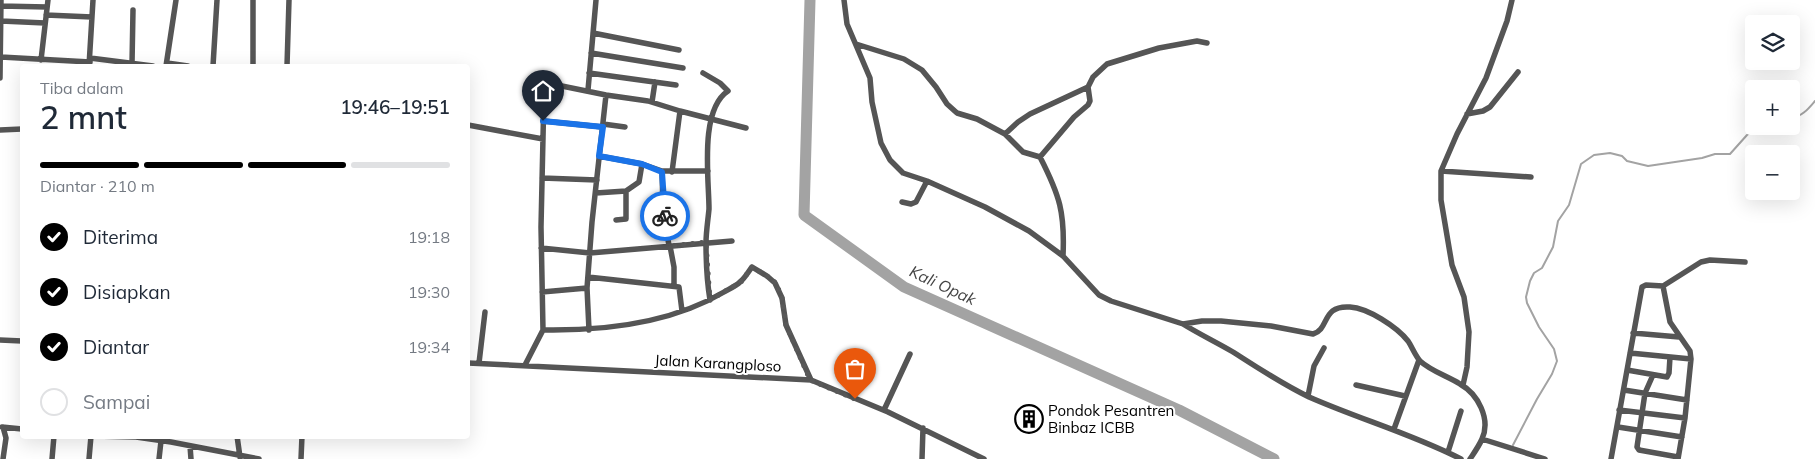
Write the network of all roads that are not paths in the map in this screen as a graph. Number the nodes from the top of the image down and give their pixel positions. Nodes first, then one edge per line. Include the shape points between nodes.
1 (1, 0) edge
2 (93, 0) edge
3 (176, 0) edge
4 (217, 0) edge
5 (253, 0) edge
6 (288, 0) edge
7 (596, 0) edge
8 (844, 0) edge
9 (1512, 0) edge
10 (47, 3) edge
11 (0, 6) edge
12 (133, 10) dead end
13 (46, 15) junction
14 (92, 17) junction
15 (1, 21) junction
16 (45, 23) junction
17 (593, 34) junction
18 (1207, 43) dead end
19 (856, 44) junction
20 (679, 50) dead end
21 (591, 53) junction
22 (1, 57) edge
23 (41, 60) junction
24 (90, 62) edge
25 (132, 64) joint
26 (167, 64) edge
27 (213, 64) edge
28 (253, 64) edge
29 (287, 64) edge
30 (683, 68) dead end
31 (1518, 72) dead end
32 (589, 73) junction
33 (703, 73) dead end
34 (0, 78) edge
35 (655, 82) junction
36 (676, 85) dead end
37 (1088, 87) junction
38 (588, 90) junction
39 (606, 95) junction
40 (652, 102) junction
41 (680, 112) junction
42 (1467, 114) junction
43 (712, 120) junction
44 (543, 121) junction
45 (603, 125) junction
46 (470, 126) edge
47 (625, 128) dead end
48 (746, 128) dead end
49 (0, 130) edge
50 (20, 130) edge
51 (1005, 134) junction
52 (543, 140) junction
53 (599, 156) junction
54 (1040, 157) junction
55 (642, 164) junction
56 (708, 171) junction
57 (1441, 171) junction
58 (662, 172) junction
59 (672, 172) junction
60 (1531, 177) dead end
61 (542, 178) junction
62 (596, 180) junction
63 (927, 181) junction
64 (626, 191) junction
65 (596, 193) junction
66 (902, 202) dead end
67 (616, 220) dead end
68 (732, 241) dead end
69 (706, 242) junction
70 (669, 246) junction
71 (541, 248) junction
72 (590, 253) junction
73 (1063, 256) junction
74 (1745, 262) dead end
75 (588, 277) junction
76 (674, 286) junction
77 (1663, 286) junction
78 (587, 288) junction
79 (542, 292) junction
80 (710, 300) junction
81 (682, 311) junction
82 (485, 312) dead end
83 (1183, 324) junction
84 (543, 330) junction
85 (589, 330) junction
86 (1633, 333) junction
87 (1679, 337) junction
88 (0, 340) edge
89 (20, 341) edge
90 (1324, 348) dead end
91 (1630, 353) junction
92 (910, 354) dead end
93 (1670, 357) junction
94 (1691, 359) junction
95 (1419, 360) junction
96 (470, 362) edge
97 (479, 363) junction
98 (525, 365) junction
99 (1627, 370) junction
100 (1652, 375) junction
101 (810, 380) junction
102 (1356, 385) dead end
103 (1463, 385) junction
104 (1624, 390) junction
105 (1646, 393) junction
106 (1308, 396) junction
107 (1405, 396) junction
108 (1687, 400) junction
109 (884, 410) junction
110 (1619, 410) junction
111 (1461, 411) dead end
112 (1643, 412) junction
113 (1685, 418) junction
114 (2, 427) edge
115 (1618, 427) junction
116 (923, 428) junction
117 (20, 429) edge
118 (1394, 429) junction
119 (1640, 430) junction
120 (1682, 437) junction
121 (54, 439) edge
122 (92, 439) edge
123 (148, 439) edge
124 (237, 439) edge
125 (302, 439) edge
126 (1482, 439) junction
127 (161, 441) junction
128 (190, 446) junction
129 (1448, 452) junction
130 (240, 457) edge
131 (1678, 458) edge
132 (3, 459) edge
133 (52, 459) edge
134 (89, 459) edge
135 (159, 459) edge
136 (191, 459) edge
137 (259, 459) edge
138 (301, 459) edge
139 (922, 459) edge
140 (984, 459) edge
141 (1461, 459) edge
142 (1470, 459) edge
143 (1545, 459) edge
144 (1611, 459) edge

1 - 11 street
2 - 14 street
3 - 26 street
4 - 27 street
5 - 28 street
6 - 29 street
7 - 17 street
8 - 19 street via 847,24
9 - 42 street via 1489,70
10 - 11 street
10 - 13 street
11 - 15 street
12 - 25 street
13 - 14 street
13 - 16 street
14 - 24 street
15 - 16 street
15 - 22 street
16 - 23 street
17 - 20 street
17 - 21 street
18 - 37 street via 1197,41 1159,48 1107,64 1093,77
19 - 51 street via 904,59 922,70 957,114 977,119
19 - 63 street via 870,78 872,102 885,152 903,173
21 - 30 street
21 - 32 street
22 - 23 street
22 - 34 street
23 - 24 street
24 - 25 street
31 - 42 street via 1490,107
32 - 35 street
32 - 38 street
33 - 43 street via 720,82 728,91 721,98
35 - 36 street
35 - 40 street
37 - 51 street via 1030,114
37 - 54 street via 1088,105
38 - 39 street
38 - 44 street via 552,84 545,86
39 - 40 street
39 - 45 street
40 - 41 street
41 - 43 street
41 - 59 street
42 - 57 street
43 - 48 street
43 - 56 street
44 - 45 street
44 - 52 street
45 - 47 street
45 - 53 street
46 - 52 street
49 - 50 street
51 - 54 street via 1023,152
52 - 61 street
53 - 55 street
53 - 62 street
54 - 73 street via 1063,214
55 - 58 street
55 - 64 street via 639,182
56 - 59 street
56 - 69 street
57 - 60 street
57 - 103 street via 1441,200 1452,265 1464,297 1469,332 1468,367
58 - 59 street
58 - 70 street
61 - 62 street
61 - 71 street
62 - 65 street
63 - 66 street via 916,202
63 - 73 street via 984,207
64 - 65 street
64 - 67 street via 626,219
65 - 72 street
68 - 69 street
69 - 70 street
69 - 80 street
70 - 72 street
70 - 76 street
71 - 72 street
71 - 79 street
72 - 75 street
73 - 83 street via 1099,295
74 - 77 street via 1704,261
75 - 76 street
75 - 78 street
76 - 81 street via 679,287
77 - 86 street via 1642,287
77 - 87 street via 1668,318
78 - 79 street
78 - 85 street
79 - 84 street
80 - 81 street
80 - 101 street via 741,282 752,267 776,283 786,325
81 - 85 street via 620,327
82 - 97 street
83 - 95 street via 1221,321 1313,334 1319,332 1331,312 1339,307 1349,307 1394,327
83 - 106 street
84 - 85 street
84 - 98 street
86 - 87 street
86 - 91 street
87 - 94 street via 1690,351
88 - 89 street
90 - 106 street via 1314,366
91 - 93 street
91 - 99 street
92 - 109 street
93 - 94 street
93 - 100 street via 1668,376
94 - 108 street
95 - 103 street
95 - 107 street
96 - 97 street, Jalan Karangploso
97 - 98 street, Jalan Karangploso
98 - 101 street, Jalan Karangploso
99 - 100 street
99 - 104 street
100 - 105 street
101 - 109 street, Jalan Karangploso
102 - 107 street
103 - 126 street via 1481,407 1485,422
104 - 105 street
104 - 110 street
105 - 108 street
105 - 112 street
106 - 118 street
107 - 118 street
108 - 113 street
109 - 116 street, Jalan Karangploso
110 - 112 street
110 - 115 street
111 - 129 street
112 - 113 street
112 - 119 street
113 - 120 street
114 - 117 street
114 - 132 street via 6,438
115 - 119 street
115 - 144 street
116 - 139 street
116 - 140 street, Jalan Karangploso
118 - 129 street
119 - 120 street
119 - 131 street via 1639,450
120 - 131 street
121 - 133 street
122 - 134 street
123 - 127 street
124 - 130 street
125 - 138 street
126 - 142 street
126 - 143 street
127 - 128 street
127 - 135 street
128 - 130 street
128 - 136 street
129 - 141 street
130 - 137 street

